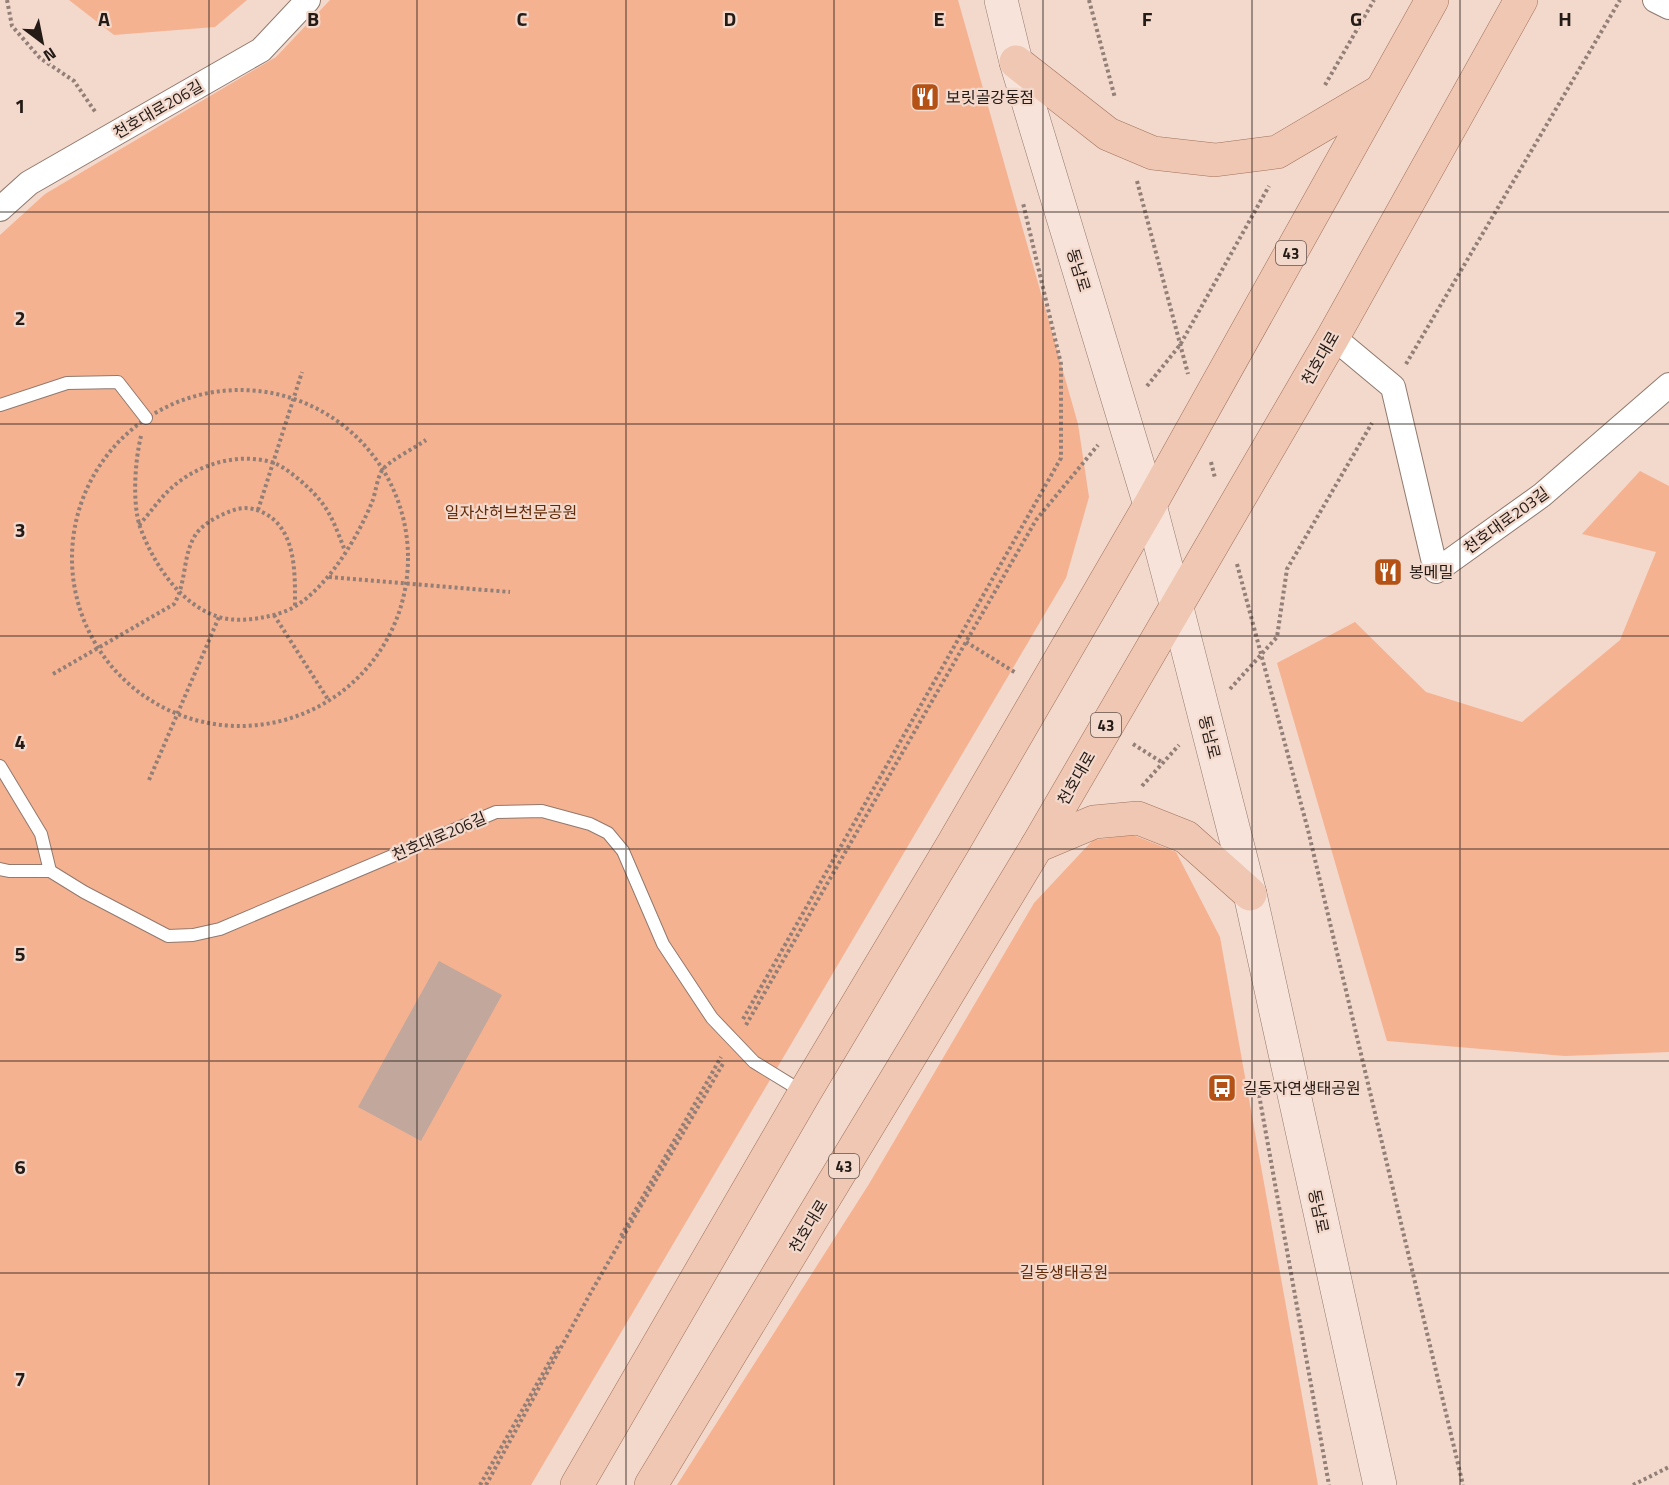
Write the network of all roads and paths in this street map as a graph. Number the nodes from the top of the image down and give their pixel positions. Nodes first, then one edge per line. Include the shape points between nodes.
1 (7, 0) edge
2 (308, 0) edge
3 (1001, 0) edge
4 (1089, 0) edge
5 (1432, 0) edge
6 (1521, 0) edge
7 (1655, 0) edge
8 (1669, 7) edge
9 (1016, 62) junction
10 (1381, 91) junction
11 (112, 136) junction
12 (1126, 142) junction
13 (1020, 194) dead end
14 (0, 209) edge
15 (1333, 338) junction
16 (302, 372) dead end
17 (1669, 385) edge
18 (293, 398) junction
19 (0, 405) edge
20 (1199, 417) junction
21 (146, 418) junction
22 (426, 440) dead end
23 (273, 462) junction
24 (383, 468) junction
25 (1150, 506) junction
26 (258, 510) junction
27 (1027, 516) junction
28 (1226, 519) junction
29 (139, 525) junction
30 (345, 552) junction
31 (329, 577) junction
32 (407, 584) junction
33 (510, 592) dead end
34 (180, 593) junction
35 (1176, 604) junction
36 (295, 607) junction
37 (274, 615) junction
38 (219, 617) junction
39 (96, 649) junction
40 (53, 674) dead end
41 (329, 701) junction
42 (178, 716) junction
43 (0, 766) edge
44 (149, 780) dead end
45 (1037, 846) junction
46 (0, 869) edge
47 (50, 871) junction
48 (1250, 894) junction
49 (734, 1041) junction
50 (1257, 1085) dead end
51 (804, 1092) junction
52 (1669, 1467) edge
53 (480, 1485) edge
54 (486, 1485) edge
55 (577, 1485) edge
56 (651, 1485) edge
57 (1329, 1485) edge
58 (1380, 1485) edge
59 (1463, 1485) edge
60 (1633, 1485) edge

1 - 11 path via 12,26 40,58 74,81
2 - 11 street, 천호대로206길 via 261,50
3 - 9 main road, 동남로
4 - 12 path
5 - 10 main road, 43
6 - 15 main road, 천호대로 / 43
7 - 8 street
9 - 12 main road via 1108,134
9 - 25 main road, 동남로
10 - 12 main road via 1277,152 1215,160 1153,153
10 - 20 main road, 43
11 - 14 street, 천호대로206길 via 29,183
12 - 20 path
13 - 27 path via 1061,364 1061,458
15 - 17 street, 천호대로203길 via 1393,387 1436,571 1542,495
15 - 28 main road, 천호대로 / 43
16 - 18 path
18 - 21 path via 255,390 217,391 180,400
18 - 23 path
18 - 24 path via 344,426
19 - 21 lane via 68,383 118,382
20 - 25 main road, 43
20 - 28 path
21 - 29 path via 137,451 135,490
21 - 39 path via 107,453 81,499 71,550 76,601
22 - 24 path
23 - 26 path
23 - 29 path via 241,458 205,466 176,484
23 - 30 path via 319,498
24 - 30 path via 362,525
24 - 32 path via 406,524
25 - 35 main road, 동남로
25 - 51 main road, 43
26 - 34 path via 241,508 216,517 196,534
26 - 36 path via 271,517 287,536 294,570
27 - 49 path
27 - 49 path via 1036,520
28 - 35 main road, 천호대로 / 43
28 - 59 path via 1310,841
29 - 34 path via 157,563
30 - 31 path
31 - 32 path
31 - 36 path
32 - 33 path
32 - 41 path via 397,619 381,651 358,679
34 - 38 path
34 - 39 path via 174,604
35 - 45 main road, 천호대로 / 43
35 - 48 main road, 동남로
36 - 37 path
37 - 38 path via 242,620
37 - 41 path
38 - 42 path
39 - 40 path
39 - 42 path via 118,677 146,699
41 - 42 path via 294,718 255,727 216,726
42 - 44 path
43 - 47 lane via 41,834
45 - 48 main road via 1094,822 1138,818 1186,837
45 - 56 main road, 천호대로 / 43
46 - 47 lane, 천호대로206길
47 - 49 lane, 천호대로206길 via 168,936 193,935 220,929 496,812 542,811 608,833 623,851 663,944 712,1018
48 - 58 main road, 동남로
49 - 51 lane, 천호대로206길 via 754,1062
49 - 53 path
49 - 54 path
50 - 57 path
51 - 55 main road, 43
52 - 60 path

